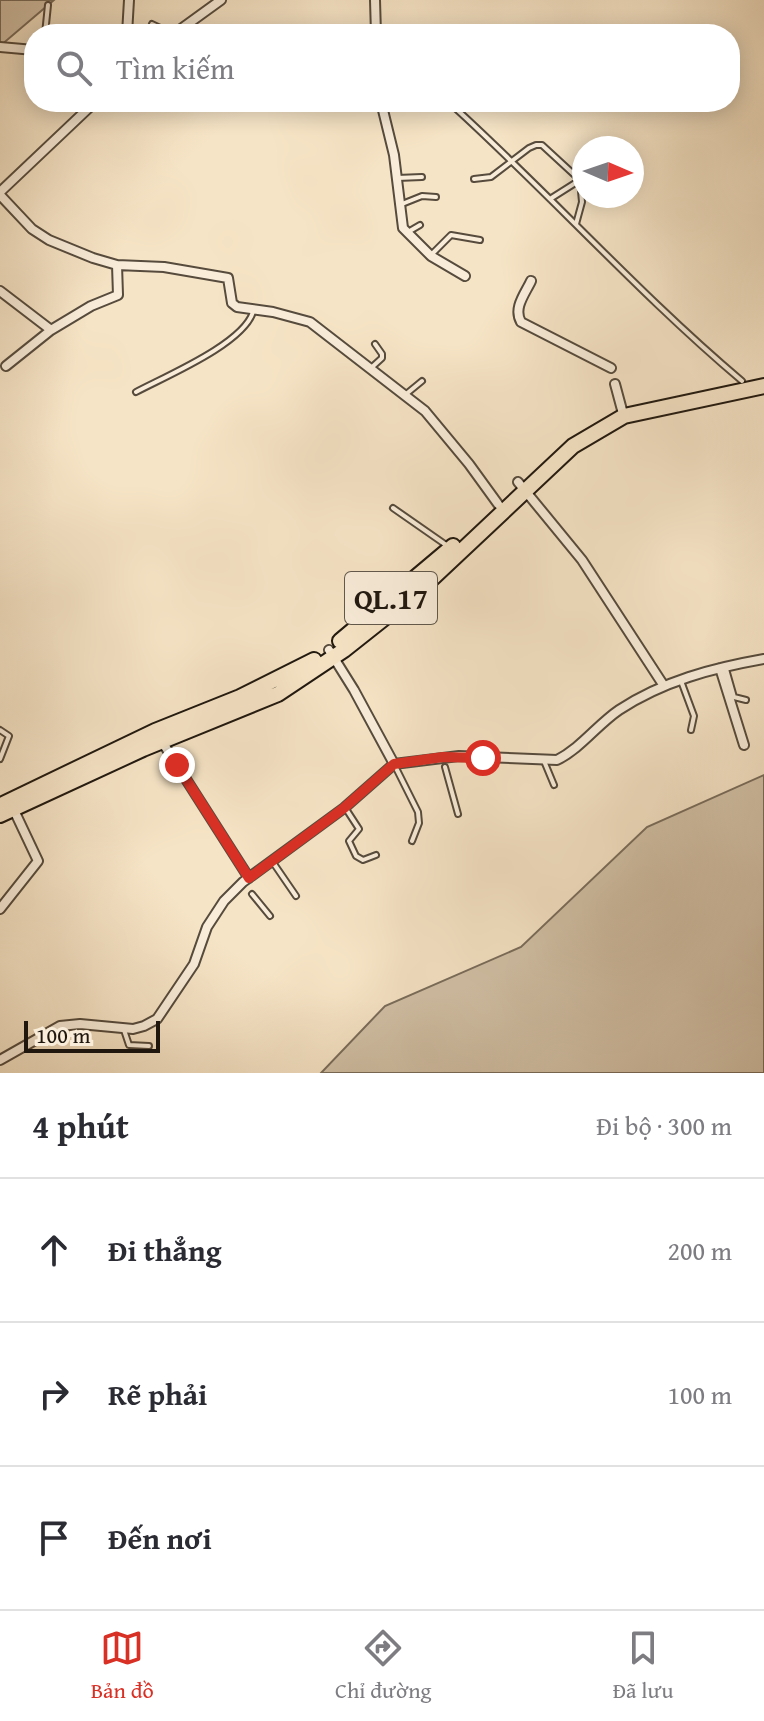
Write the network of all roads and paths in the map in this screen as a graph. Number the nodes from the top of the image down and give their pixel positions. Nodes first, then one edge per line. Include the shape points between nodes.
1 (129, 0) edge
2 (221, 0) edge
3 (375, 0) edge
4 (48, 5) dead end
5 (46, 24) edge
6 (128, 24) edge
7 (187, 24) edge
8 (376, 24) edge
9 (0, 47) edge
10 (24, 49) edge
11 (85, 112) edge
12 (383, 112) edge
13 (460, 112) edge
14 (513, 160) junction
15 (572, 173) edge
16 (422, 177) dead end
17 (397, 178) junction
18 (474, 179) dead end
19 (572, 185) edge
20 (0, 193) edge
21 (436, 197) dead end
22 (550, 199) junction
23 (400, 205) junction
24 (580, 208) edge
25 (576, 224) junction
26 (420, 225) dead end
27 (406, 233) junction
28 (480, 240) dead end
29 (431, 256) junction
30 (117, 265) junction
31 (465, 276) dead end
32 (531, 281) dead end
33 (0, 291) edge
34 (254, 309) junction
35 (51, 330) junction
36 (375, 344) dead end
37 (6, 366) dead end
38 (611, 368) dead end
39 (369, 370) junction
40 (764, 378) edge
41 (422, 381) dead end
42 (742, 381) junction
43 (615, 384) dead end
44 (764, 386) edge
45 (136, 392) dead end
46 (403, 397) junction
47 (622, 410) junction
48 (522, 486) junction
49 (498, 504) junction
50 (393, 508) dead end
51 (451, 548) junction
52 (331, 654) junction
53 (764, 659) edge
54 (722, 667) junction
55 (680, 678) junction
56 (664, 686) junction
57 (746, 700) dead end
58 (0, 730) edge
59 (691, 730) dead end
60 (158, 736) junction
61 (744, 745) dead end
62 (0, 759) edge
63 (544, 761) junction
64 (444, 762) junction
65 (394, 764) junction
66 (554, 785) dead end
67 (6, 808) edge
68 (344, 808) junction
69 (458, 814) dead end
70 (412, 841) dead end
71 (376, 855) dead end
72 (272, 861) junction
73 (246, 882) junction
74 (252, 894) dead end
75 (296, 896) dead end
76 (0, 909) edge
77 (270, 916) dead end
78 (124, 1028) junction
79 (149, 1046) dead end
80 (0, 1060) edge

1 - 6 street
2 - 7 street
3 - 8 street
4 - 5 lane
9 - 10 street
11 - 20 street
12 - 17 street
13 - 14 lane
14 - 15 lane via 542,145
14 - 18 lane via 491,177
14 - 22 lane
16 - 17 lane
17 - 23 street
19 - 22 lane
20 - 30 street via 49,240
21 - 23 lane via 422,196
22 - 25 lane
23 - 27 street
24 - 25 lane
25 - 42 lane
26 - 27 lane
27 - 29 street
28 - 29 lane via 451,235
29 - 31 street
30 - 34 street via 228,278 232,303
30 - 35 street via 115,298
32 - 38 street via 519,305 521,322
33 - 35 street
34 - 39 street via 310,322
34 - 45 lane via 248,324 205,356
35 - 37 street
36 - 39 lane via 382,358
39 - 46 street
40 - 42 highway, QL.17
41 - 46 lane
42 - 47 highway, QL.17
43 - 47 street
44 - 48 highway via 624,416 573,446
46 - 49 street via 425,411
47 - 48 highway, QL.17 via 576,434
48 - 49 highway, QL.17
48 - 52 highway via 421,589
48 - 56 street via 582,560
49 - 51 highway, QL.17
50 - 51 lane
51 - 52 highway, QL.17
52 - 60 highway, QL.17
52 - 65 street
53 - 54 street
54 - 55 street
54 - 57 lane via 734,697
54 - 61 street
55 - 56 street
55 - 59 lane via 694,716
56 - 63 street via 609,718 570,753
58 - 62 lane via 9,736
60 - 67 highway, QL.17
60 - 73 street
63 - 64 street
63 - 66 lane
64 - 65 street
64 - 69 lane
65 - 68 street
65 - 70 lane via 418,812
67 - 76 street via 38,861
68 - 71 lane via 359,829 349,841 356,856 363,860
68 - 72 street
72 - 73 street
72 - 75 lane
73 - 78 street via 224,901 207,927 194,964 157,1019
74 - 77 lane
78 - 79 lane via 129,1045
78 - 80 street via 60,1026

